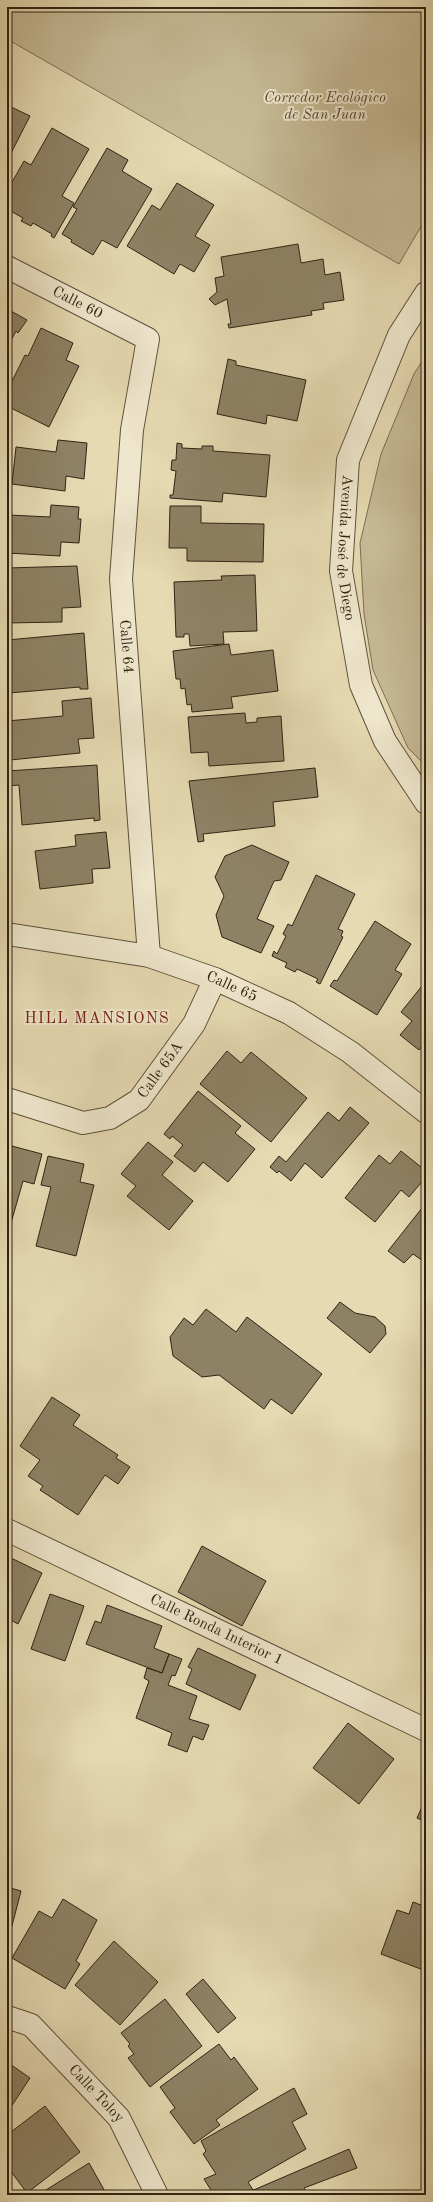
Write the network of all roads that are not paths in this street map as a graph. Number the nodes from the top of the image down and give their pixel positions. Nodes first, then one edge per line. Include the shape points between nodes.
1 (7, 267) edge
2 (426, 293) edge
3 (148, 339) joint
4 (426, 803) edge
5 (7, 934) edge
6 (148, 956) junction
7 (215, 979) junction
8 (7, 1099) edge
9 (426, 1112) edge
10 (7, 1530) edge
11 (426, 1730) edge
12 (7, 2017) edge
13 (157, 2195) edge

1 - 3 street, Calle 60
2 - 4 street, Avenida José de Diego via 399,335 348,460 342,571 361,685 385,741
3 - 6 street, Calle 64 via 132,430 121,579
5 - 6 street, Calle 65
6 - 7 street, Calle 65
7 - 8 street, Calle 65A via 194,1024 139,1100 110,1118 83,1123
7 - 9 street, Calle 65 via 289,1013 343,1047
10 - 11 street, Calle Ronda Interior 1
12 - 13 street, Calle Toloy via 31,2025 119,2118

